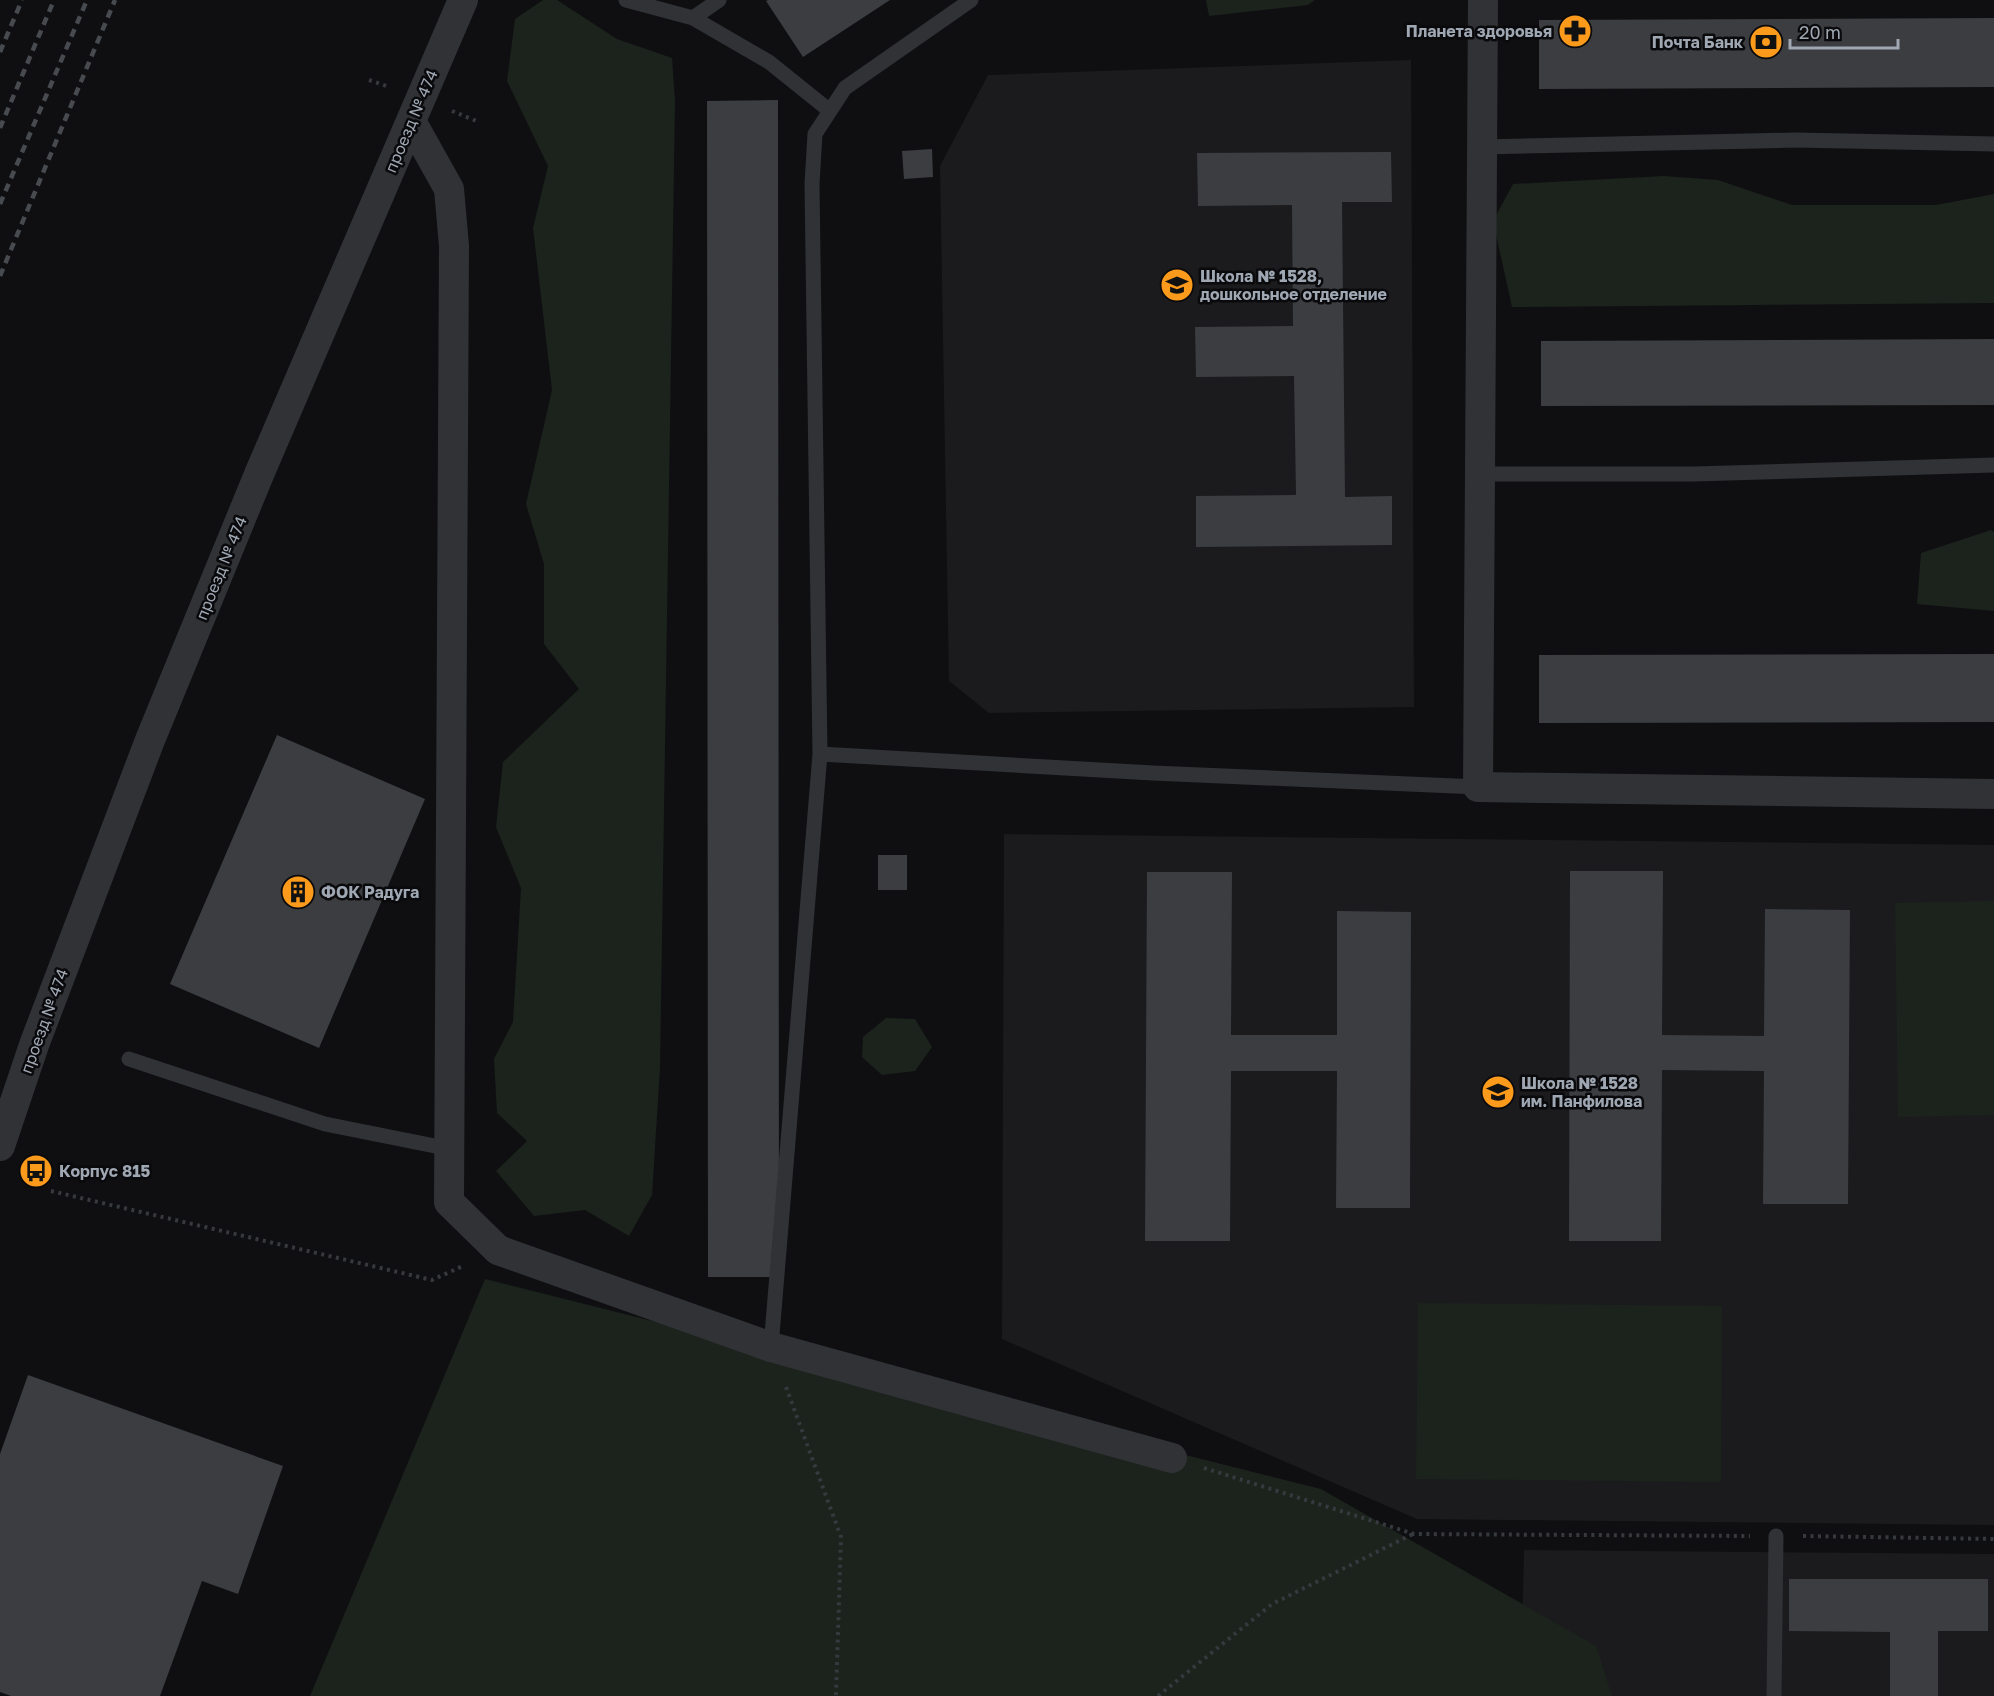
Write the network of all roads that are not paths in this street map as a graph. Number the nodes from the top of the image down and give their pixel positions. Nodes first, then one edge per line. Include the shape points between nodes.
1 (463, 0) edge
2 (626, 0) edge
3 (719, 0) edge
4 (971, 0) edge
5 (1483, 0) edge
6 (693, 18) junction
7 (830, 111) junction
8 (411, 121) junction
9 (1994, 144) edge
10 (1481, 147) junction
11 (1994, 465) edge
12 (1479, 474) junction
13 (820, 754) junction
14 (1478, 787) junction
15 (1994, 794) edge
16 (129, 1059) dead end
17 (0, 1146) edge
18 (450, 1149) junction
19 (771, 1347) junction
20 (1172, 1458) road end
21 (1776, 1536) road end
22 (1774, 1696) edge

1 - 8 street, проезд № 474
2 - 6 lane
3 - 6 lane
4 - 7 lane via 845,88
5 - 10 street
6 - 7 lane via 769,63
7 - 13 lane via 815,134 812,184
8 - 17 street, проезд № 474 via 150,740 34,1045
8 - 18 street via 449,189 454,246
9 - 10 lane via 1797,140
10 - 12 street
11 - 12 lane via 1694,474
12 - 14 street
13 - 14 lane
13 - 19 lane
14 - 15 street
16 - 18 lane via 325,1124
18 - 19 street via 450,1202 498,1250
19 - 20 street
21 - 22 lane

